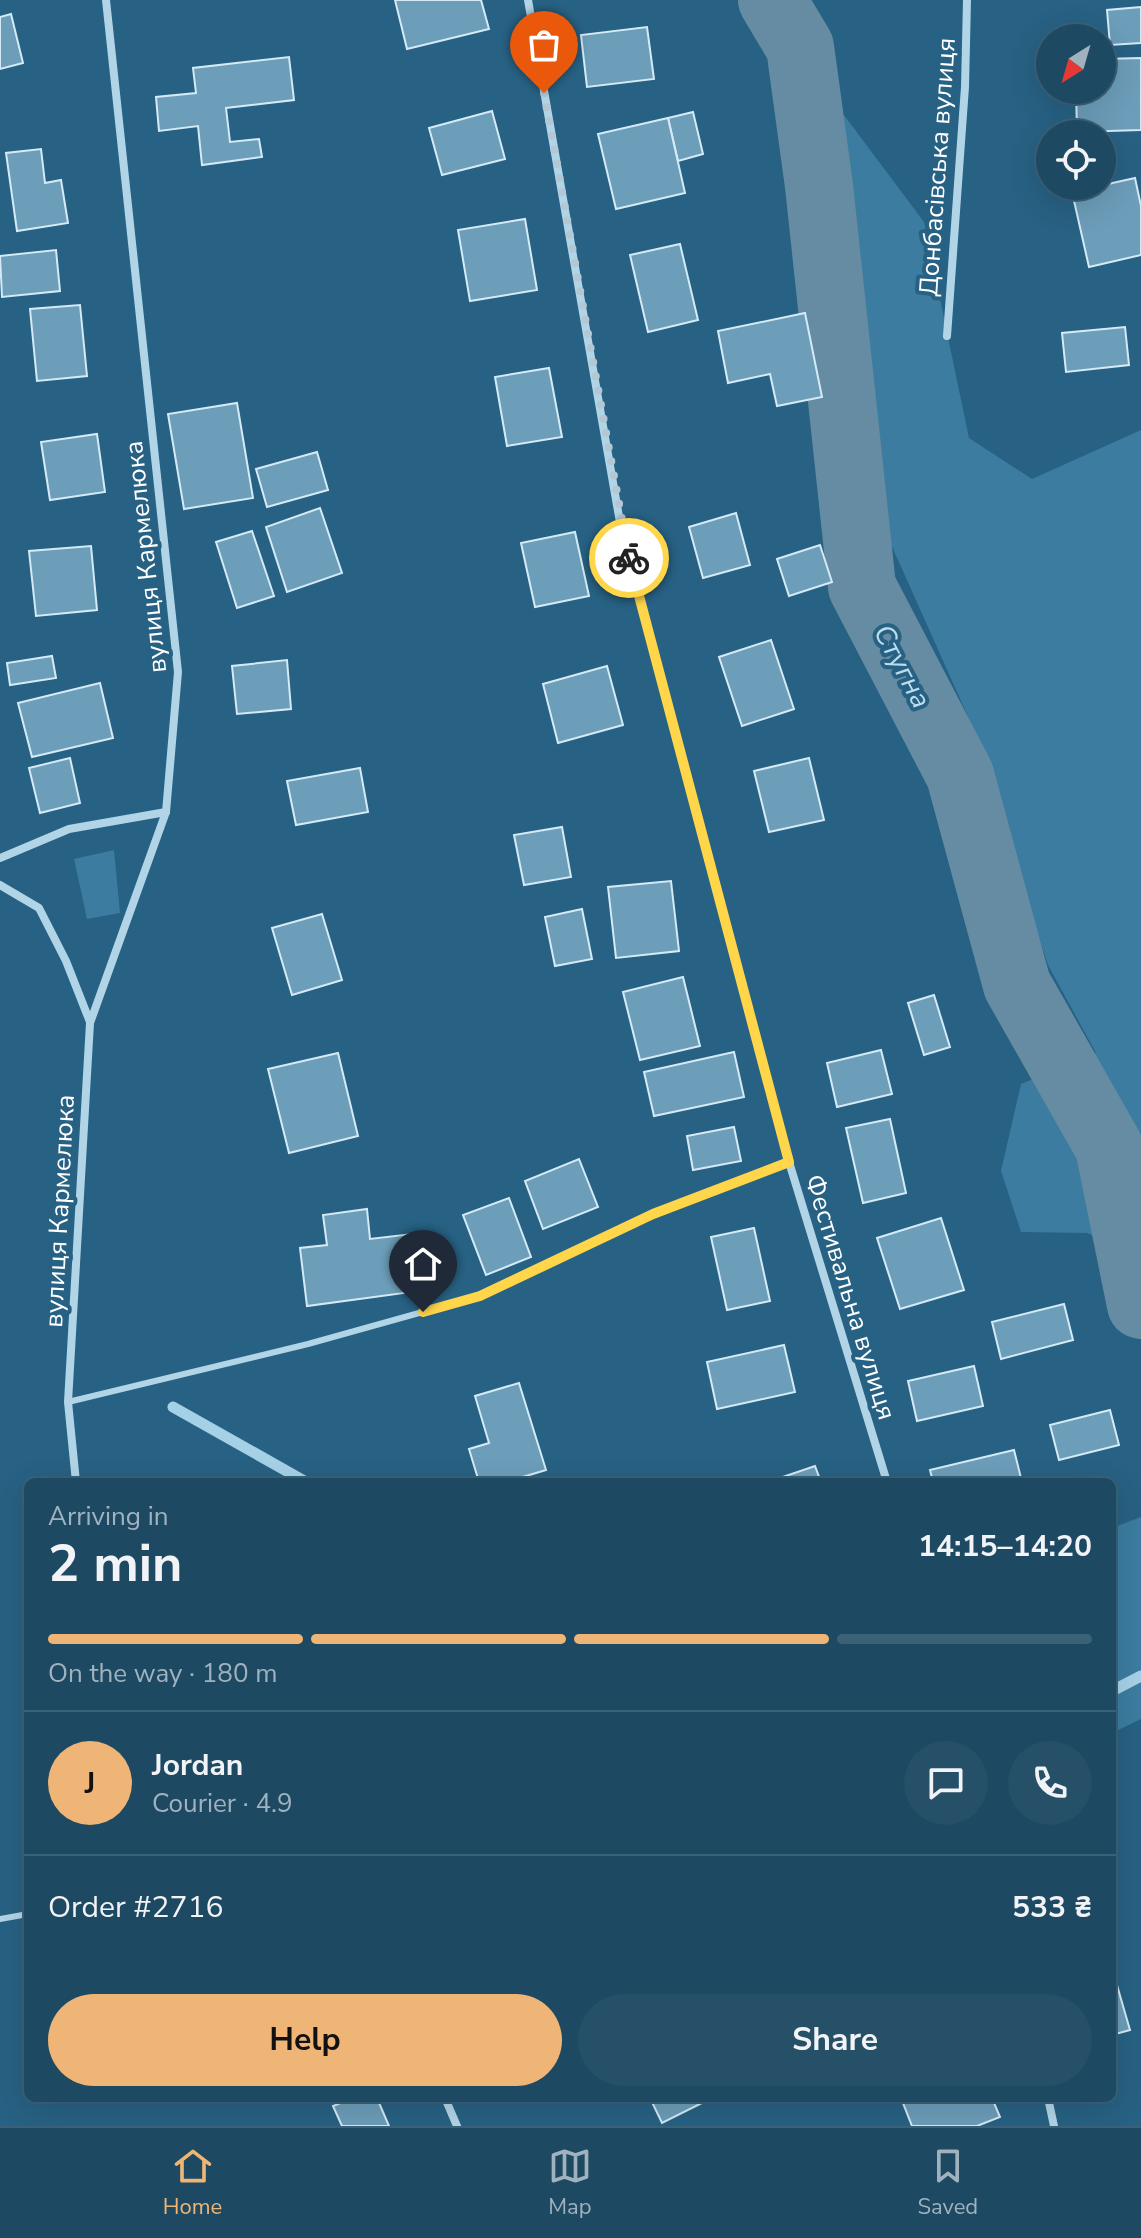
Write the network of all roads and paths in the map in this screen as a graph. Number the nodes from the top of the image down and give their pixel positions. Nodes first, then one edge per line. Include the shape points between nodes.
1 (106, 0) edge
2 (528, 0) edge
3 (967, 0) edge
4 (947, 336) dead end
5 (166, 812) junction
6 (0, 858) edge
7 (0, 885) edge
8 (90, 1023) junction
9 (789, 1162) junction
10 (68, 1402) junction
11 (76, 1478) edge
12 (886, 1478) edge
13 (24, 1915) edge
14 (0, 1919) edge
15 (447, 2102) edge
16 (1049, 2102) edge
17 (457, 2126) edge
18 (1054, 2126) edge

1 - 5 street, вулиця Кармелюка via 178,672
2 - 9 street, Фестивальна вулиця via 621,528
3 - 4 street, Донбасівська вулиця
5 - 6 street via 69,829
5 - 8 street, вулиця Кармелюка
7 - 8 street via 39,908
8 - 10 street, вулиця Кармелюка
9 - 10 lane via 653,1214 480,1296
9 - 12 street, Фестивальна вулиця
10 - 11 street, вулиця Кармелюка
13 - 14 lane
15 - 17 street
16 - 18 street

